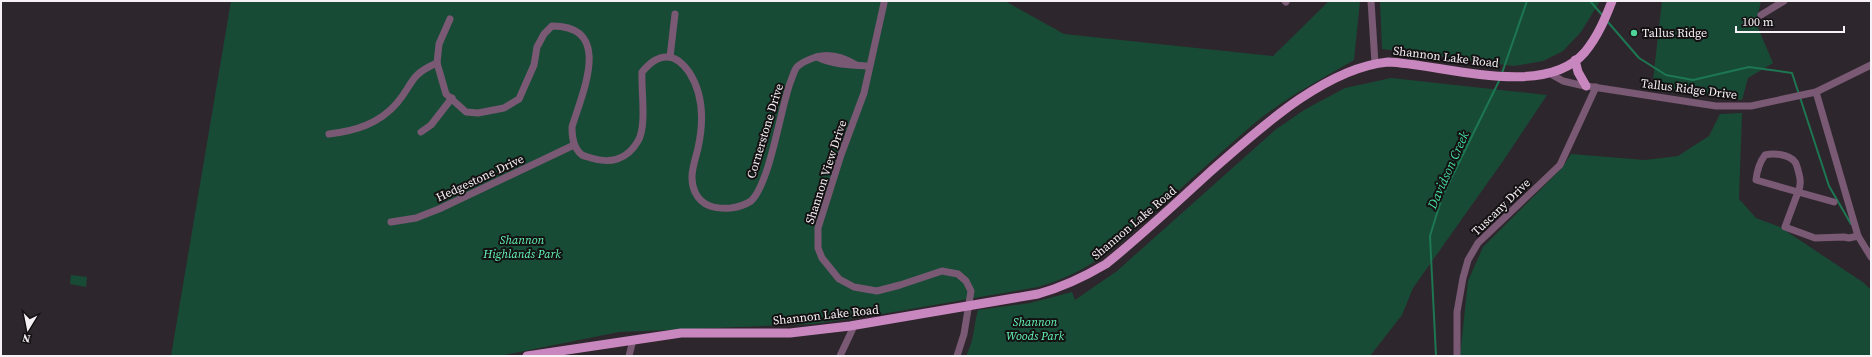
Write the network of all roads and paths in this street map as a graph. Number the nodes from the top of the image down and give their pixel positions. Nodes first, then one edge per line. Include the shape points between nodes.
1 (1371, 1) edge
2 (1612, 1) edge
3 (1784, 1) edge
4 (884, 3) dead end
5 (675, 14) dead end
6 (1760, 15) dead end
7 (450, 19) dead end
8 (670, 57) junction
9 (1575, 60) junction
10 (437, 63) junction
11 (1375, 63) junction
12 (1871, 65) edge
13 (869, 66) junction
14 (1549, 73) junction
15 (1591, 87) junction
16 (1816, 92) junction
17 (452, 98) junction
18 (421, 132) dead end
19 (329, 134) dead end
20 (574, 145) junction
21 (1798, 192) junction
22 (1834, 202) dead end
23 (391, 222) dead end
24 (1858, 236) junction
25 (1871, 257) edge
26 (968, 305) junction
27 (854, 326) junction
28 (633, 340) junction
29 (527, 356) edge
30 (629, 356) edge
31 (840, 356) edge
32 (957, 356) edge
33 (1457, 356) edge

1 - 11 street
2 - 9 main road, Shannon Lake Road via 1599,32 1584,53
3 - 6 street
4 - 13 street, Shannon View Drive
5 - 8 street
7 - 10 street via 439,44
8 - 13 street, Cornerstone Drive via 686,67 697,87 702,105 702,127 691,180 695,192 702,202 722,209 739,207 751,200 762,184 788,90 797,67 826,55 847,59 856,65
8 - 20 street via 662,57 651,62 642,72 642,129 638,141 629,152 608,162 583,155
9 - 14 main road, Shannon Lake Road via 1559,71
9 - 15 main road via 1581,79
10 - 17 street via 446,94
10 - 19 street via 422,69 414,76 397,103 383,116 365,127
11 - 14 main road, Shannon Lake Road via 1401,63 1509,77 1531,77
11 - 26 main road, Shannon Lake Road via 1313,91 1264,124 1122,251 1090,274 1057,289 1038,294
12 - 16 street, Tallus Ridge Drive
13 - 26 street, Shannon View Drive via 864,93 818,228 818,248 822,258 839,279 854,287 876,290 942,271 958,274 966,281 971,291
14 - 15 street, Tallus Ridge Drive via 1563,81
15 - 16 street, Tallus Ridge Drive via 1733,107 1758,106
15 - 33 street, Tuscany Drive via 1560,165 1478,243 1468,260 1457,312
16 - 24 street
17 - 18 street via 431,125
17 - 20 street via 466,112 478,113 504,108 518,99 534,65 537,47 544,34 552,26 567,26 578,31 584,38 589,48 590,62 572,127
20 - 23 street, Hedgestone Drive via 439,209 416,218
21 - 21 street via 1756,180 1758,167 1765,155 1777,154 1795,162 1800,182
21 - 22 street
21 - 24 street via 1785,227 1815,238
24 - 25 street
26 - 27 main road, Shannon Lake Road
26 - 32 street, Shannon View Drive via 964,334
27 - 28 main road, Shannon Lake Road via 790,333 681,333
27 - 31 street
28 - 29 main road, Shannon Lake Road
28 - 30 street

